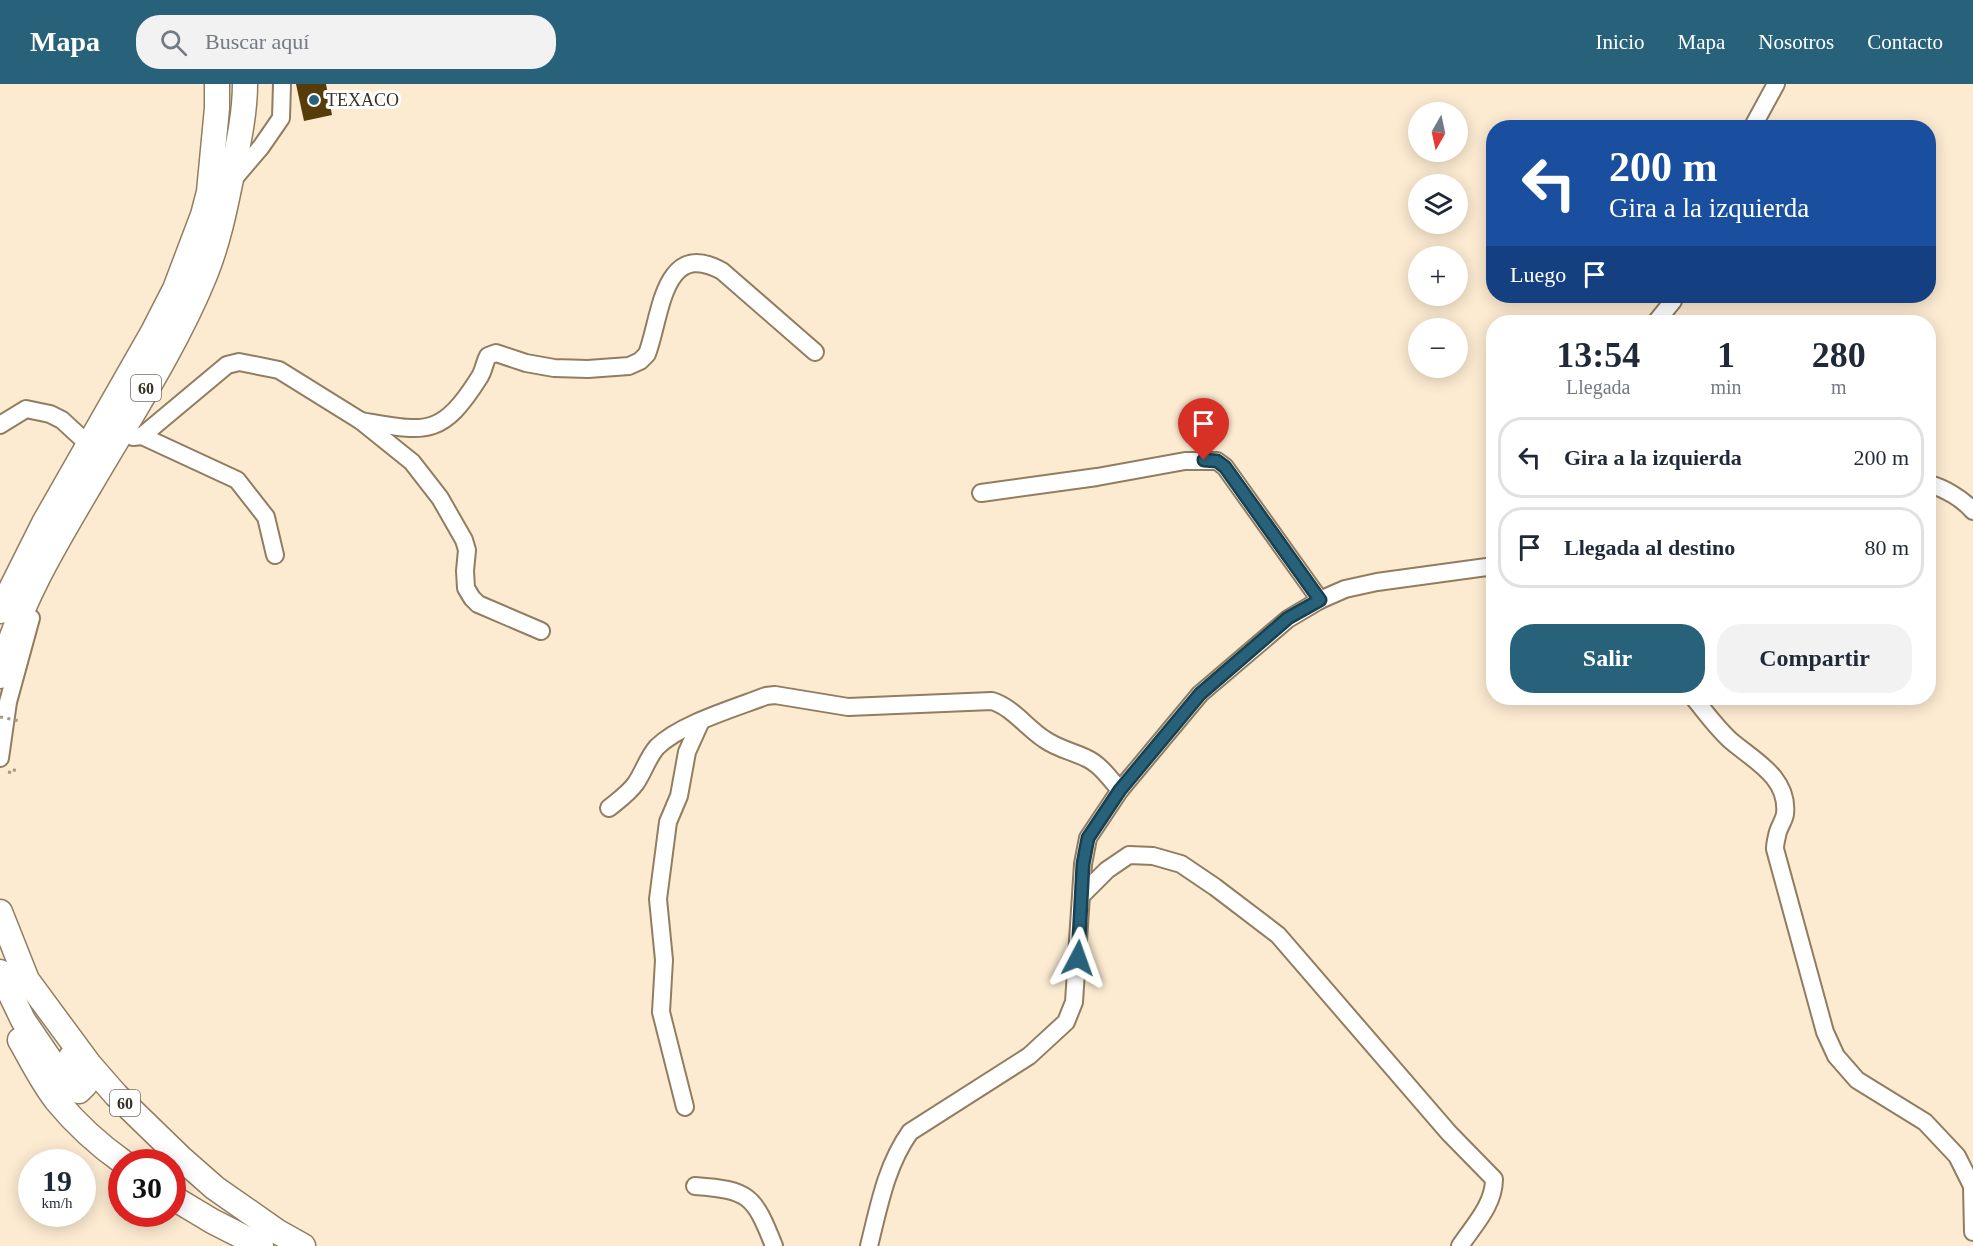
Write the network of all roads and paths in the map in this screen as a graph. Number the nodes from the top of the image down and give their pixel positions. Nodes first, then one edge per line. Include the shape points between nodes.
1 (218, 84) edge
2 (244, 84) edge
3 (282, 84) edge
4 (1776, 84) edge
5 (1756, 120) edge
6 (231, 181) junction
7 (1671, 303) edge
8 (1662, 315) edge
9 (815, 352) dead end
10 (361, 421) junction
11 (0, 425) edge
12 (142, 436) junction
13 (117, 439) junction
14 (88, 444) junction
15 (1936, 486) edge
16 (981, 493) dead end
17 (1971, 504) edge
18 (275, 555) dead end
19 (48, 560) junction
20 (1486, 567) edge
21 (8, 585) edge
22 (1320, 600) junction
23 (0, 611) edge
24 (541, 631) dead end
25 (0, 676) edge
26 (1699, 705) edge
27 (0, 717) edge
28 (20, 721) dead end
29 (701, 721) junction
30 (0, 758) edge
31 (1120, 790) junction
32 (609, 808) dead end
33 (1083, 894) junction
34 (0, 912) edge
35 (0, 972) edge
36 (27, 980) junction
37 (0, 991) edge
38 (685, 1107) dead end
39 (108, 1152) edge
40 (695, 1186) dead end
41 (186, 1205) edge
42 (1973, 1232) edge
43 (261, 1246) edge
44 (303, 1246) edge
45 (774, 1246) edge
46 (869, 1246) edge
47 (1460, 1246) edge

1 - 14 highway, 60 via 209,192 190,251 153,332
2 - 6 highway, 60
3 - 6 street via 281,118
4 - 5 street
6 - 13 highway, 60 via 205,275 165,356
7 - 8 street
9 - 10 street via 722,271 696,262 685,265 666,285 647,354 640,361 629,366 554,368 496,353 488,356 481,376 461,405 442,422 425,429 409,429
10 - 12 street via 279,370 239,362 228,365
10 - 24 street via 412,462 440,498 464,540 466,588 471,598
11 - 14 street via 26,409 50,414
12 - 13 street
12 - 18 street via 237,480 266,517
13 - 19 highway, 60
14 - 21 highway, 60
15 - 17 street
16 - 22 street via 1185,461 1217,461
19 - 25 highway, 60 via 20,619
19 - 30 street via 16,666
20 - 22 street via 1377,582
21 - 23 highway, 60
22 - 31 street via 1288,618 1200,694
26 - 42 street via 1731,741 1773,774 1780,787 1785,814 1775,849 1825,1032 1836,1056 1857,1080 1925,1122 1958,1156 1972,1186
27 - 28 path, bridge
29 - 31 street via 775,695 848,707 992,701 1000,703 1058,748 1087,758
29 - 32 street via 659,745 631,790
29 - 38 street via 687,752 679,796 668,822 658,899 664,960 661,1012
31 - 33 street via 1088,838
33 - 46 street via 1074,1002 1065,1022 1029,1056 910,1132 897,1149 885,1180
33 - 47 street via 1129,855 1154,856 1181,864 1278,935 1449,1133 1494,1179 1490,1202
34 - 36 highway, 60
35 - 36 highway via 33,1036 70,1089 79,1090 86,1085 85,1079 41,1012
36 - 44 highway, 60 via 89,1064 182,1159 215,1188
37 - 39 highway via 16,1034 57,1101
40 - 45 street via 742,1193 766,1223
41 - 43 highway

